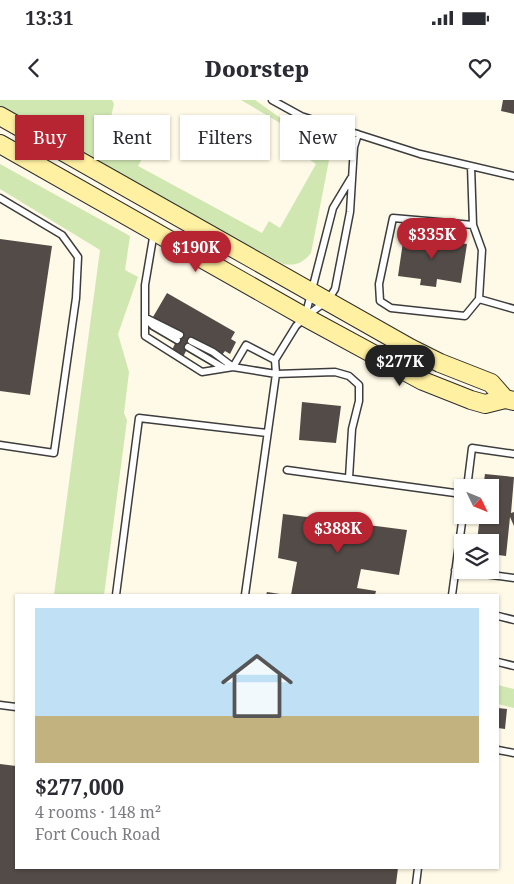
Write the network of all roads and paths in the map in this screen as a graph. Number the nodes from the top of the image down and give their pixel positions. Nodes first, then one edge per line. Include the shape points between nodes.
1 (272, 100) edge
2 (0, 116) edge
3 (358, 134) junction
4 (0, 144) edge
5 (471, 166) junction
6 (351, 176) junction
7 (514, 176) edge
8 (0, 198) edge
9 (473, 226) junction
10 (154, 231) junction
11 (320, 296) junction
12 (478, 299) junction
13 (514, 309) edge
14 (305, 317) junction
15 (145, 318) junction
16 (178, 338) dead end
17 (275, 360) junction
18 (222, 367) junction
19 (233, 367) junction
20 (276, 374) junction
21 (510, 400) edge
22 (267, 433) junction
23 (0, 445) edge
24 (514, 454) edge
25 (287, 470) dead end
26 (349, 478) junction
27 (468, 479) edge
28 (454, 493) edge
29 (499, 576) edge
30 (454, 578) edge
31 (514, 578) edge
32 (116, 594) edge
33 (245, 594) edge
34 (452, 594) edge
35 (499, 616) edge
36 (514, 620) edge
37 (499, 662) edge
38 (514, 666) edge
39 (0, 705) edge
40 (15, 707) edge
41 (499, 750) edge
42 (514, 753) edge
43 (418, 869) edge
44 (416, 884) edge

1 - 3 lane via 300,116
2 - 11 street
3 - 5 lane
3 - 6 lane
4 - 10 street
5 - 7 lane
5 - 9 lane
6 - 11 lane via 333,208
6 - 11 lane via 350,212 335,289
8 - 23 lane via 62,235 78,257 76,298 54,453
9 - 12 lane via 482,250
9 - 12 lane via 393,218 379,284 380,301 391,308 465,316
10 - 14 street
10 - 15 lane via 145,285
11 - 14 lane
11 - 14 lane
11 - 21 street via 410,348 491,383
12 - 13 lane
14 - 17 lane
14 - 21 street via 447,391 485,404
15 - 16 lane
15 - 18 lane via 145,336 202,372
17 - 19 lane via 246,345
17 - 20 lane
18 - 19 lane
18 - 19 lane via 190,344 213,352
19 - 20 lane
20 - 22 lane
20 - 26 lane via 335,372 349,376 359,385
22 - 32 lane via 139,418
22 - 33 lane
24 - 27 lane via 472,448
25 - 26 lane
26 - 28 lane
29 - 31 lane
30 - 34 lane
35 - 36 lane
37 - 38 lane
39 - 40 lane
41 - 42 lane
43 - 44 lane

